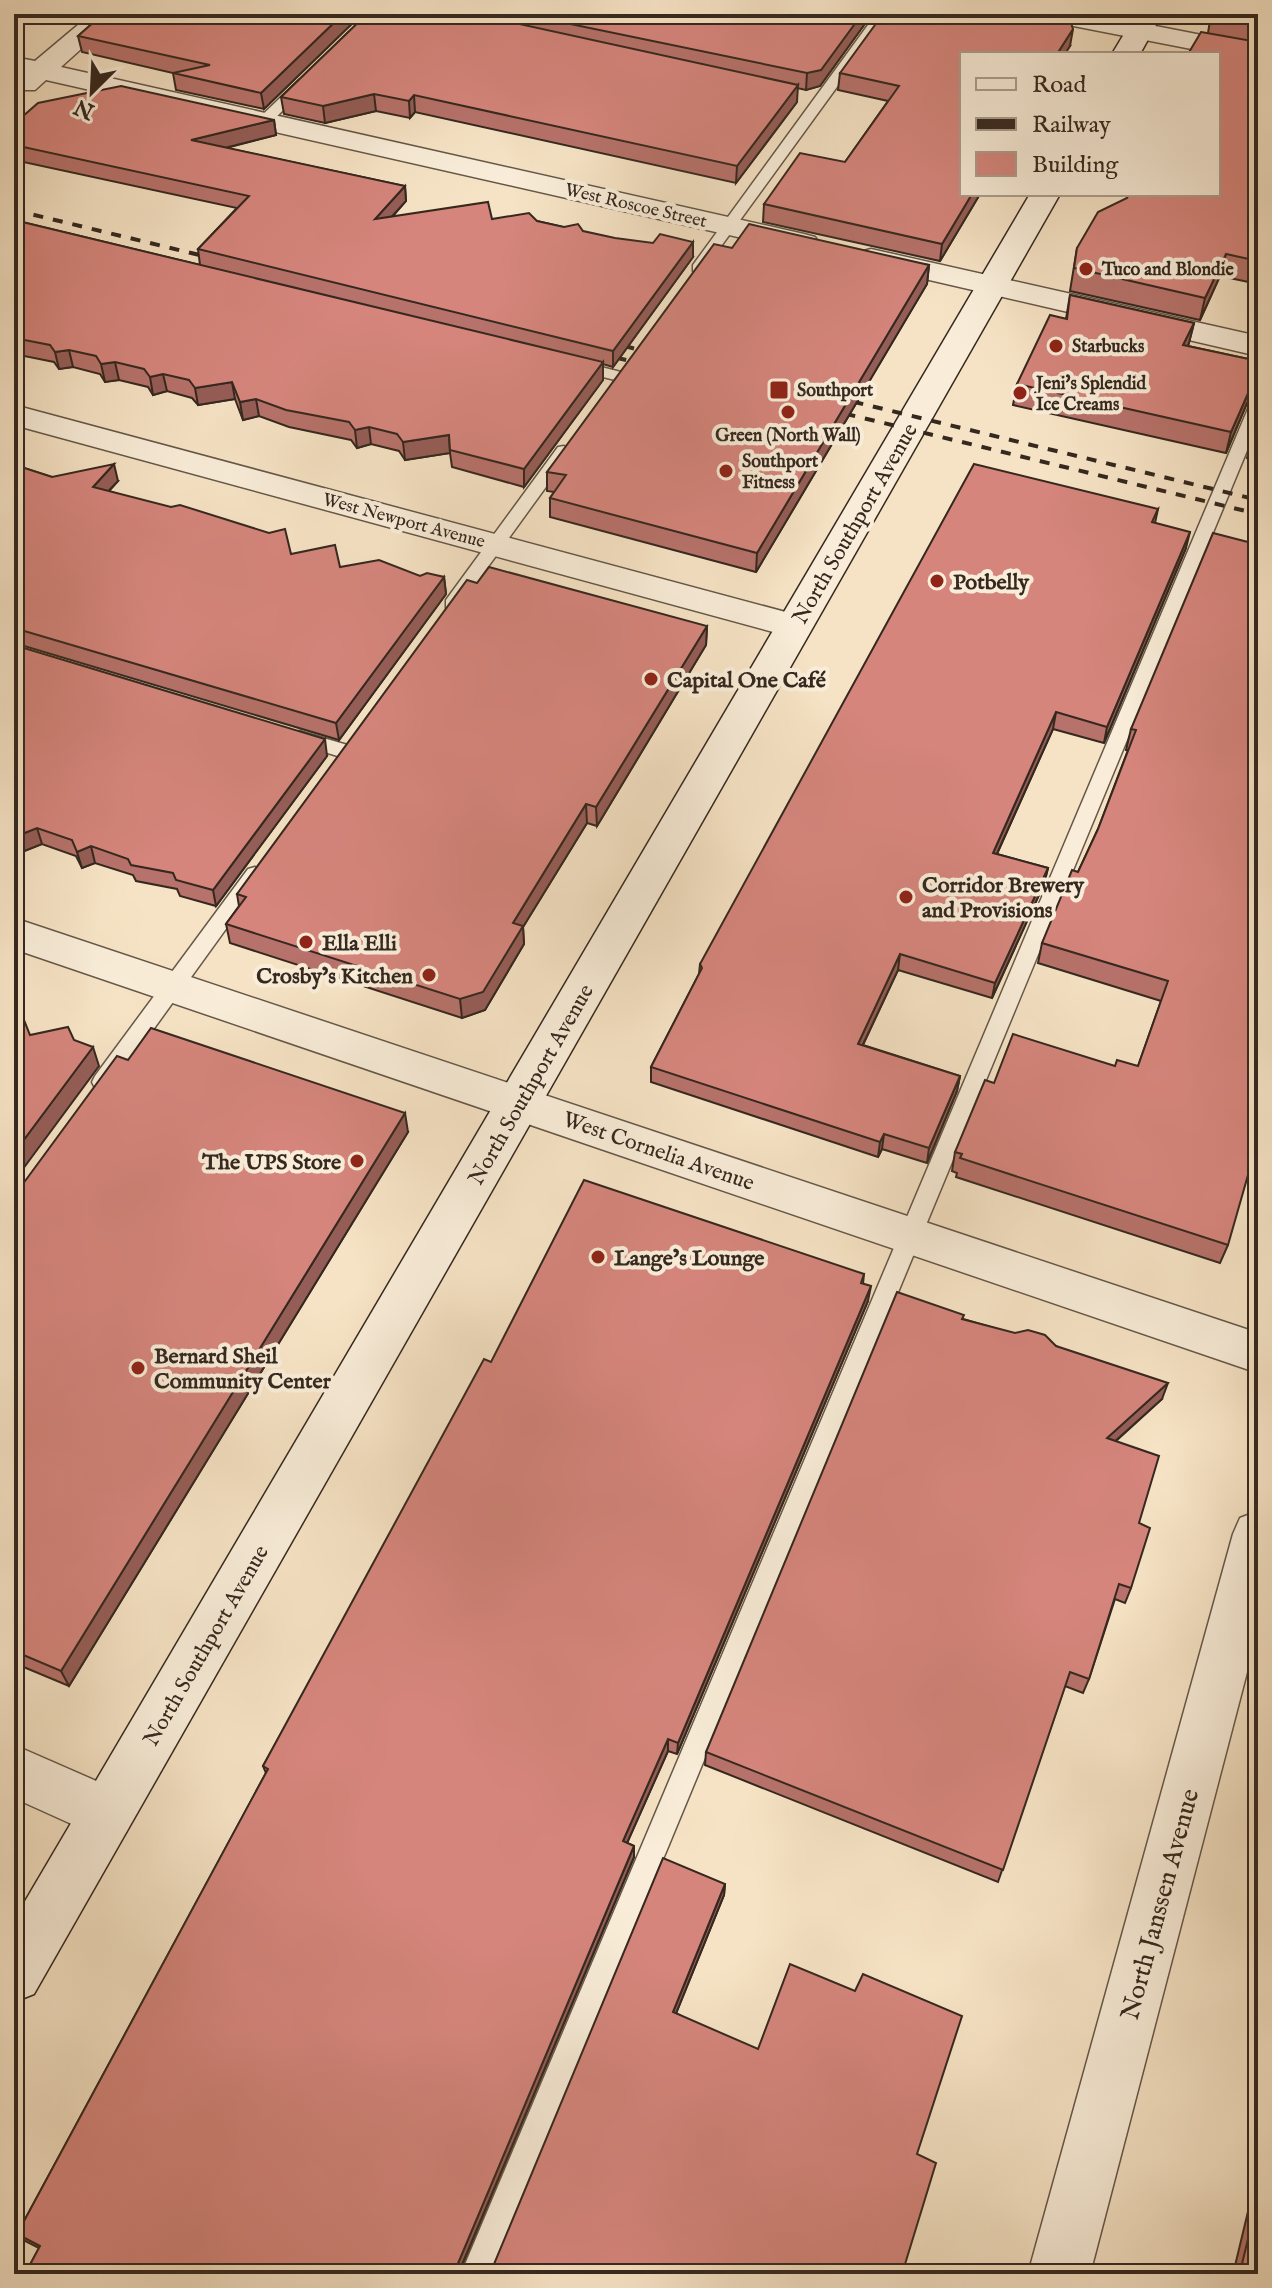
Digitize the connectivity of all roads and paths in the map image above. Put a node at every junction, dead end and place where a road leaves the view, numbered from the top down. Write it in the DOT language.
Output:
graph roads {
  1 [pos="107,14"];
  2 [pos="883,14"];
  3 [pos="1053,14"];
  4 [pos="1138,33"];
  5 [pos="1258,54"];
  6 [pos="27,68"];
  7 [pos="317,69"];
  8 [pos="14,93"];
  9 [pos="264,121"];
  10 [pos="1044,196"];
  11 [pos="728,226"];
  12 [pos="686,284"];
  13 [pos="992,286"];
  14 [pos="1258,346"];
  15 [pos="634,356"];
  16 [pos="557,361"];
  17 [pos="619,376"];
  18 [pos="604,396"];
  19 [pos="1258,404"];
  20 [pos="14,415"];
  21 [pos="578,432"];
  22 [pos="495,545"];
  23 [pos="444,615"];
  24 [pos="795,626"];
  25 [pos="284,733"];
  26 [pos="344,751"];
  27 [pos="269,854"];
  28 [pos="14,933"];
  29 [pos="173,986"];
  30 [pos="94,1094"];
  31 [pos="519,1103"];
  32 [pos="910,1235"];
  33 [pos="1258,1353"];
  34 [pos="1258,1534"];
  35 [pos="14,1771"];
  36 [pos="107,1813"];
  37 [pos="14,1974"];
  38 [pos="476,2274"];
  39 [pos="1059,2274"];
  1 -- 6 [label="street"];
  2 -- 11 [label="lane"];
  3 -- 4 [label="street"];
  4 -- 5 [label="street"];
  6 -- 8 [label="street"];
  6 -- 9 [label="street, West Roscoe Street"];
  7 -- 9 [label="lane"];
  9 -- 11 [label="street, West Roscoe Street"];
  10 -- 13 [label="street, North Southport Avenue"];
  11 -- 12 [label="lane"];
  11 -- 13 [label="street, West Roscoe Street"];
  13 -- 14 [label="street, West Roscoe Street"];
  13 -- 24 [label="street, North Southport Avenue"];
  15 -- 17 [label="lane"];
  16 -- 17 [label="lane"];
  17 -- 18 [label="lane"];
  19 -- 32 [label="lane"];
  20 -- 22 [label="street, West Newport Avenue"];
  21 -- 22 [label="lane"];
  22 -- 23 [label="lane"];
  22 -- 24 [label="street, West Newport Avenue"];
  24 -- 31 [label="street, North Southport Avenue"];
  25 -- 26 [label="lane"];
  27 -- 29 [label="lane"];
  28 -- 29 [label="street, West Cornelia Avenue"];
  29 -- 30 [label="lane"];
  29 -- 31 [label="street, West Cornelia Avenue"];
  31 -- 32 [label="street, West Cornelia Avenue"];
  31 -- 36 [label="street, North Southport Avenue"];
  32 -- 33 [label="street, West Cornelia Avenue"];
  32 -- 38 [label="lane"];
  34 -- 39 [label="street, North Janssen Avenue"];
  35 -- 36 [label="street"];
  36 -- 37 [label="street, North Southport Avenue"];
}
